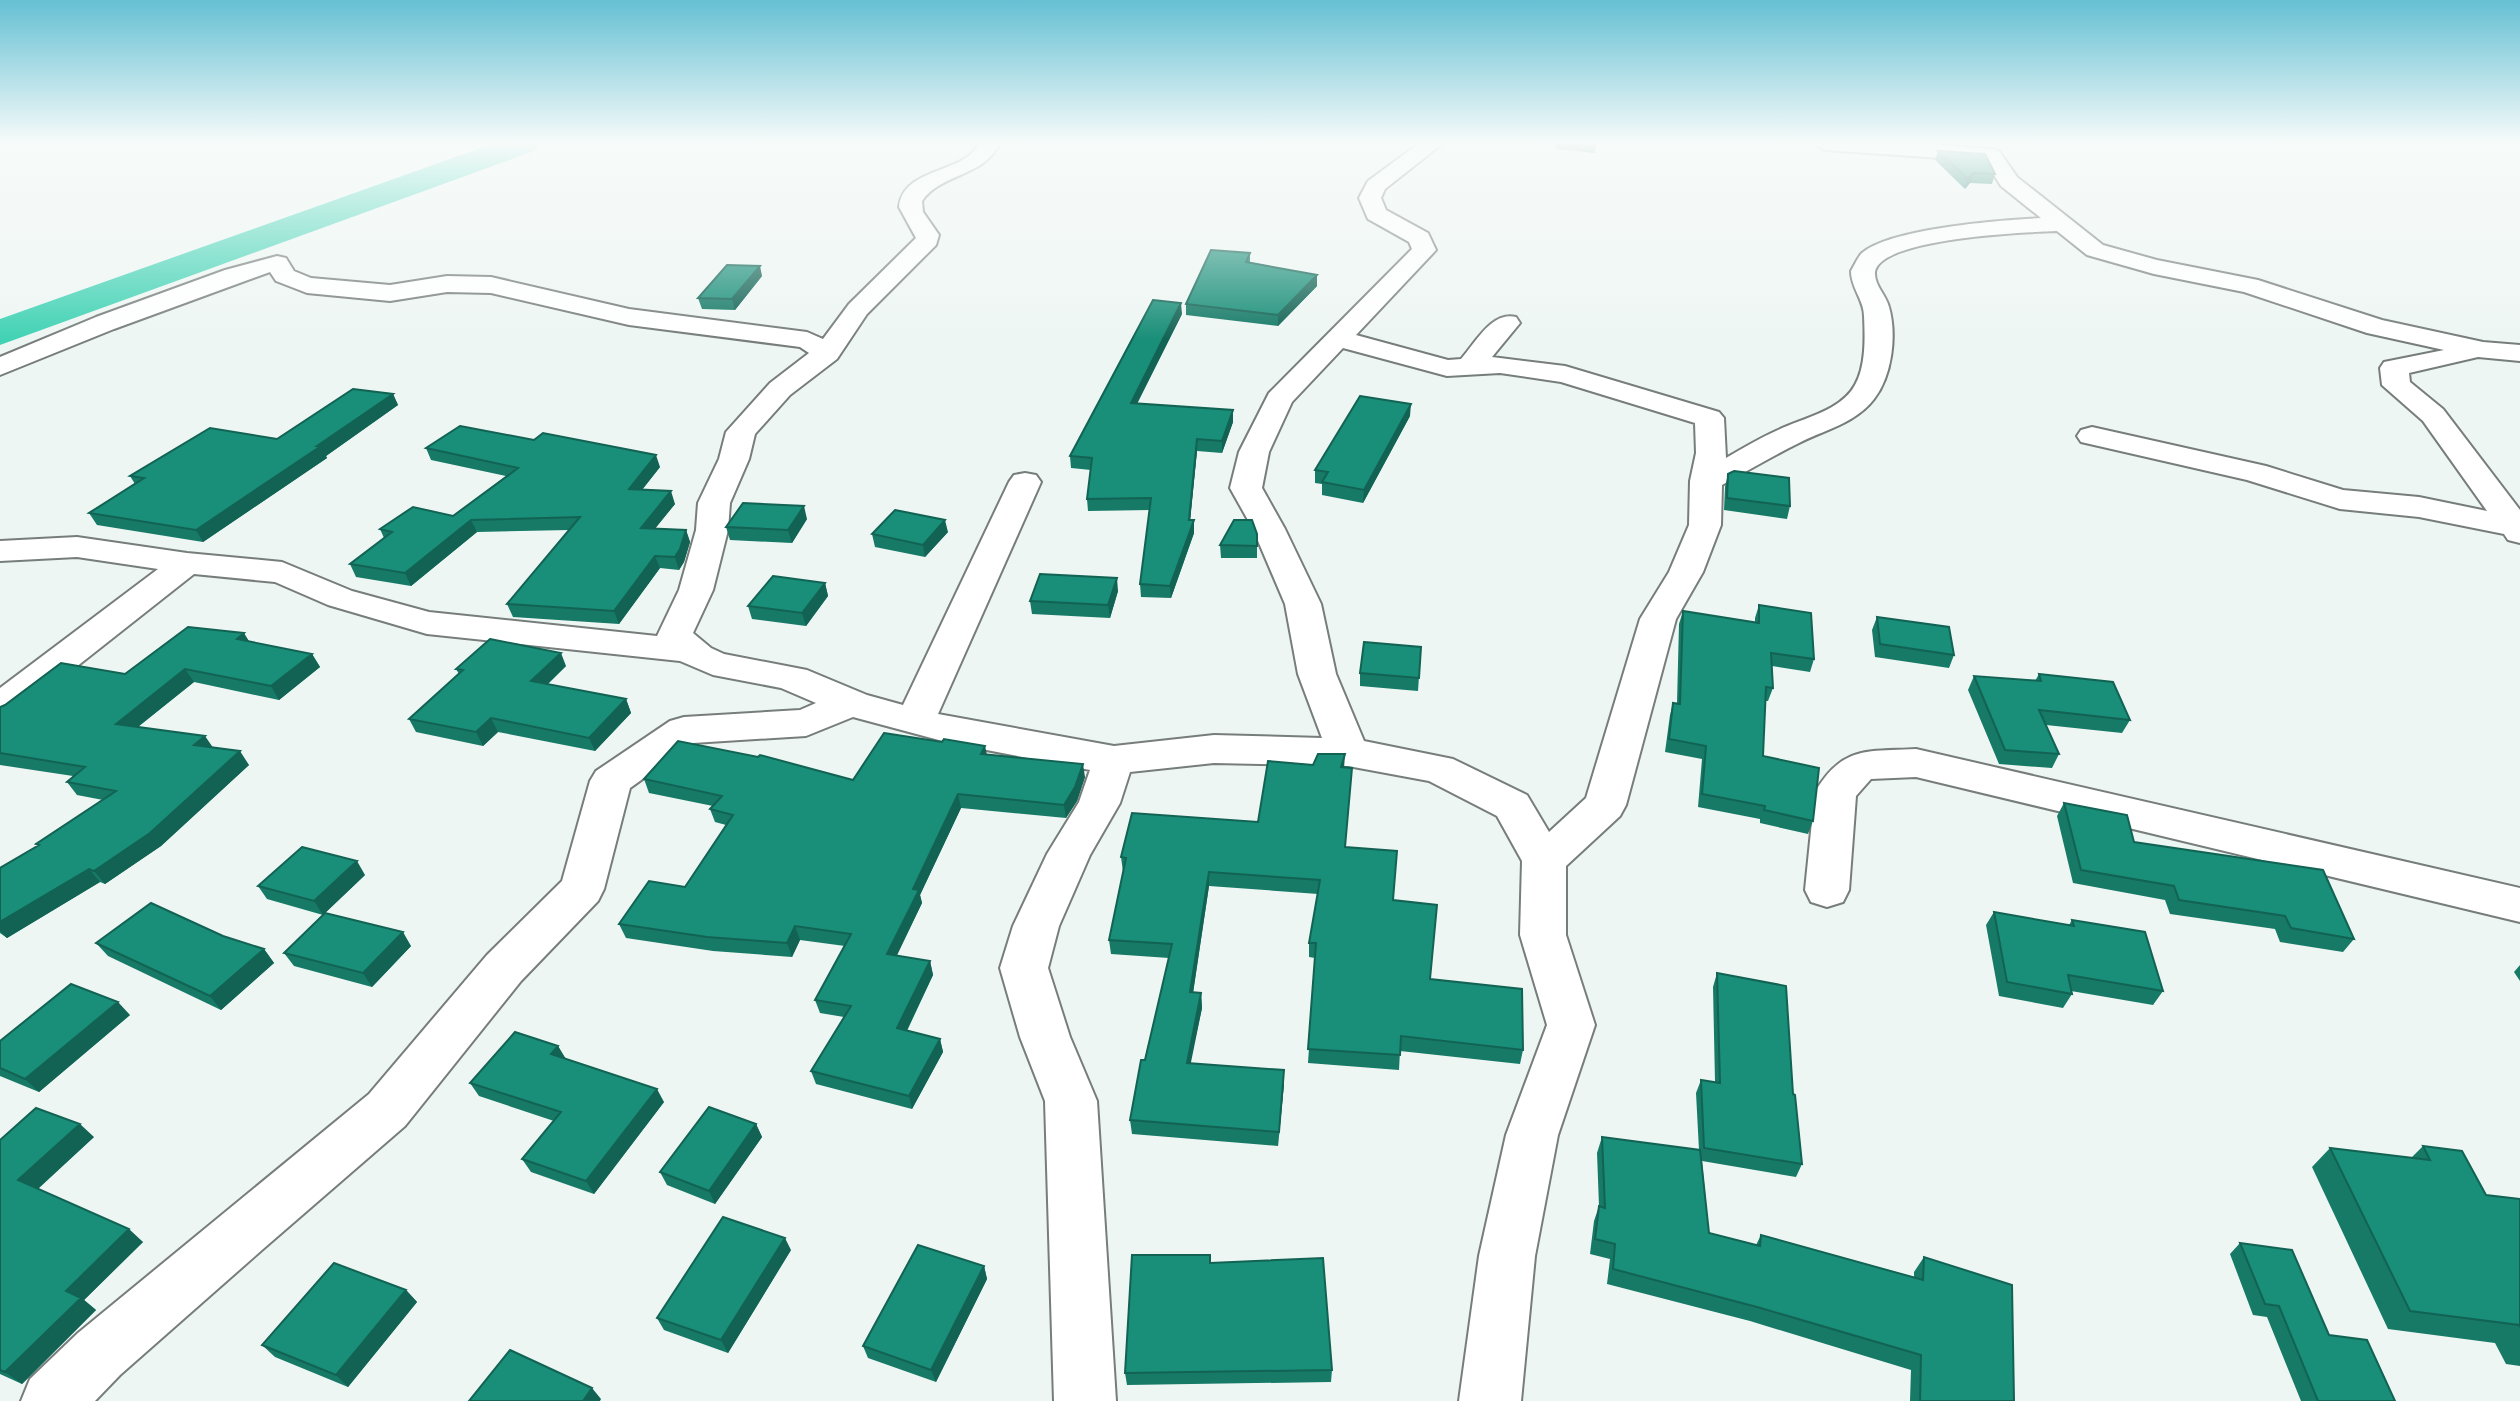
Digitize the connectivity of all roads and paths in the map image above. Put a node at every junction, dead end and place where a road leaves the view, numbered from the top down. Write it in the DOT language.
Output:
graph roads {
  1 [pos="911,209"];
  2 [pos="1374,209"];
  3 [pos="2045,209"];
  4 [pos="2064,224"];
  5 [pos="1507,323"];
  6 [pos="1336,338"];
  7 [pos="2483,350"];
  8 [pos="827,353"];
  9 [pos="2520,353"];
  10 [pos="1471,365"];
  11 [pos="0,367"];
  12 [pos="2092,436"];
  13 [pos="1706,481"];
  14 [pos="1026,482"];
  15 [pos="2517,529"];
  16 [pos="0,551"];
  17 [pos="187,564"];
  18 [pos="684,650"];
  19 [pos="850,703"];
  20 [pos="0,707"];
  21 [pos="915,722"];
  22 [pos="1348,752"];
  23 [pos="1114,760"];
  24 [pos="1544,860"];
  25 [pos="1827,890"];
  26 [pos="2520,905"];
  27 [pos="52,1401"];
  28 [pos="1085,1401"];
  29 [pos="1490,1401"];
  1 -- 8 [label="street"];
  2 -- 6 [label="street"];
  3 -- 4 [label="street"];
  4 -- 7 [label="street"];
  4 -- 13 [label="street"];
  5 -- 10 [label="street"];
  6 -- 10 [label="street"];
  6 -- 22 [label="street"];
  7 -- 9 [label="street"];
  7 -- 15 [label="street"];
  8 -- 11 [label="street"];
  8 -- 18 [label="street"];
  10 -- 13 [label="street"];
  12 -- 15 [label="street"];
  13 -- 24 [label="street"];
  14 -- 21 [label="street"];
  16 -- 17 [label="street"];
  17 -- 18 [label="street"];
  17 -- 20 [label="street"];
  18 -- 19 [label="street"];
  19 -- 21 [label="street"];
  19 -- 27 [label="street"];
  21 -- 23 [label="street"];
  22 -- 23 [label="street"];
  22 -- 24 [label="street"];
  23 -- 28 [label="street"];
  24 -- 29 [label="street"];
  25 -- 26 [label="street"];
}
